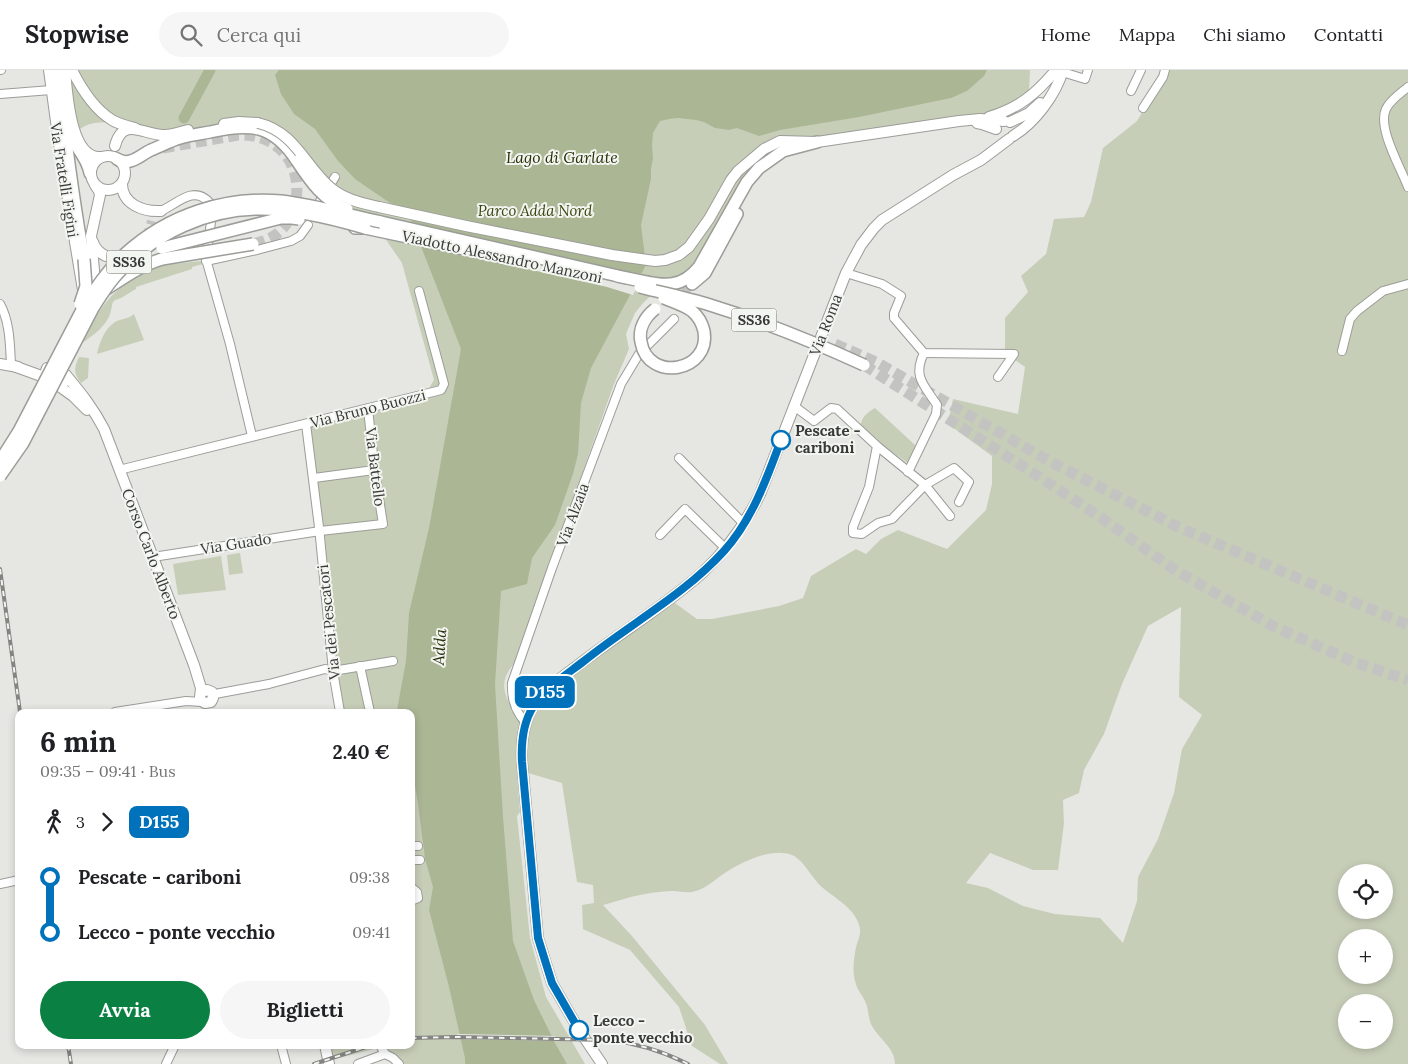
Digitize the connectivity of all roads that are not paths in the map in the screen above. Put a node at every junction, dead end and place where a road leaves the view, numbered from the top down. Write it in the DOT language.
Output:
graph roads {
  1 [pos="48,70"];
  2 [pos="58,70"];
  3 [pos="65,70"];
  4 [pos="72,70"];
  5 [pos="1088,70"];
  6 [pos="1141,70"];
  7 [pos="1165,70"];
  8 [pos="1061,71"];
  9 [pos="1408,87"];
  10 [pos="51,90"];
  11 [pos="1131,91"];
  12 [pos="0,94"];
  13 [pos="1144,108"];
  14 [pos="63,116"];
  15 [pos="980,119"];
  16 [pos="1007,121"];
  17 [pos="256,125"];
  18 [pos="138,129"];
  19 [pos="996,132"];
  20 [pos="1011,137"];
  21 [pos="816,145"];
  22 [pos="115,146"];
  23 [pos="989,154"];
  24 [pos="102,157"];
  25 [pos="117,158"];
  26 [pos="335,177"];
  27 [pos="92,179"];
  28 [pos="122,184"];
  29 [pos="1408,187"];
  30 [pos="209,202"];
  31 [pos="320,202"];
  32 [pos="146,210"];
  33 [pos="161,211"];
  34 [pos="211,222"];
  35 [pos="382,222"];
  36 [pos="308,225"];
  37 [pos="365,228"];
  38 [pos="92,236"];
  39 [pos="253,244"];
  40 [pos="162,248"];
  41 [pos="116,259"];
  42 [pos="206,261"];
  43 [pos="846,273"];
  44 [pos="617,276"];
  45 [pos="95,282"];
  46 [pos="692,284"];
  47 [pos="1408,284"];
  48 [pos="640,287"];
  49 [pos="82,290"];
  50 [pos="104,290"];
  51 [pos="419,291"];
  52 [pos="0,304"];
  53 [pos="659,306"];
  54 [pos="674,319"];
  55 [pos="66,341"];
  56 [pos="835,344"];
  57 [pos="1342,351"];
  58 [pos="924,353"];
  59 [pos="0,364"];
  60 [pos="12,365"];
  61 [pos="864,365"];
  62 [pos="47,371"];
  63 [pos="998,377"];
  64 [pos="794,406"];
  65 [pos="368,409"];
  66 [pos="306,424"];
  67 [pos="19,431"];
  68 [pos="252,436"];
  69 [pos="108,442"];
  70 [pos="877,446"];
  71 [pos="0,452"];
  72 [pos="679,458"];
  73 [pos="0,461"];
  74 [pos="119,470"];
  75 [pos="374,470"];
  76 [pos="908,472"];
  77 [pos="0,476"];
  78 [pos="314,478"];
  79 [pos="924,485"];
  80 [pos="959,502"];
  81 [pos="950,516"];
  82 [pos="383,524"];
  83 [pos="744,524"];
  84 [pos="320,531"];
  85 [pos="660,535"];
  86 [pos="726,549"];
  87 [pos="153,557"];
  88 [pos="393,661"];
  89 [pos="360,666"];
  90 [pos="333,671"];
  91 [pos="205,696"];
  92 [pos="134,709"];
  93 [pos="212,709"];
  94 [pos="339,709"];
  95 [pos="369,709"];
  96 [pos="526,723"];
  97 [pos="15,881"];
  98 [pos="0,884"];
  99 [pos="173,1049"];
  100 [pos="282,1049"];
  101 [pos="326,1049"];
  102 [pos="382,1049"];
  103 [pos="385,1054"];
  104 [pos="166,1064"];
  105 [pos="286,1064"];
  106 [pos="329,1064"];
  107 [pos="358,1064"];
  108 [pos="399,1064"];
  109 [pos="602,1064"];
  1 -- 10 [label="street, Via Fratelli Figini"];
  2 -- 14 [label="highway"];
  3 -- 24 [label="main road"];
  4 -- 18 [label="main road"];
  5 -- 8 [label="street"];
  6 -- 11 [label="street"];
  7 -- 13 [label="street"];
  8 -- 15 [label="main road"];
  8 -- 16 [label="main road"];
  8 -- 20 [label="main road, Via Roma"];
  9 -- 29 [label="street"];
  10 -- 12 [label="street"];
  10 -- 49 [label="street, Via Fratelli Figini"];
  14 -- 27 [label="highway"];
  14 -- 55 [label="highway, bridge"];
  15 -- 16 [label="main road"];
  15 -- 21 [label="main road"];
  16 -- 19 [label="main road"];
  16 -- 20 [label="main road"];
  17 -- 18 [label="main road"];
  17 -- 21 [label="main road, bridge"];
  17 -- 25 [label="highway"];
  17 -- 35 [label="highway, bridge"];
  18 -- 22 [label="main road"];
  19 -- 20 [label="main road"];
  19 -- 21 [label="main road"];
  19 -- 23 [label="main road"];
  20 -- 23 [label="main road, Via Roma"];
  21 -- 44 [label="highway, bridge"];
  21 -- 46 [label="highway"];
  22 -- 24 [label="main road"];
  22 -- 25 [label="main road"];
  23 -- 43 [label="main road, Via Roma"];
  24 -- 25 [label="main road"];
  24 -- 27 [label="main road"];
  25 -- 28 [label="main road"];
  26 -- 31 [label="street"];
  27 -- 28 [label="main road"];
  27 -- 38 [label="main road"];
  28 -- 32 [label="main road"];
  30 -- 33 [label="street"];
  32 -- 33 [label="main road"];
  32 -- 33 [label="main road"];
  34 -- 42 [label="street"];
  35 -- 44 [label="highway, Viadotto Alessandro Manzoni / SS36"];
  35 -- 55 [label="highway, SS36, bridge"];
  36 -- 42 [label="street"];
  37 -- 40 [label="highway, bridge"];
  37 -- 48 [label="highway, Viadotto Alessandro Manzoni / SS36"];
  37 -- 50 [label="highway, SS36, bridge"];
  38 -- 41 [label="main road"];
  38 -- 45 [label="main road"];
  39 -- 50 [label="highway, bridge"];
  42 -- 68 [label="street"];
  43 -- 58 [label="street"];
  43 -- 64 [label="main road, Via Roma"];
  44 -- 56 [label="highway, SS36, bridge"];
  47 -- 57 [label="street"];
  48 -- 53 [label="highway, bridge"];
  48 -- 61 [label="highway, SS36, bridge"];
  50 -- 77 [label="highway, SS36, bridge"];
  51 -- 65 [label="street, Via Bruno Buozzi"];
  52 -- 60 [label="street"];
  54 -- 96 [label="street, Via Alzaia"];
  55 -- 67 [label="highway, SS36, bridge"];
  58 -- 63 [label="street"];
  58 -- 76 [label="street"];
  59 -- 60 [label="main road"];
  60 -- 62 [label="main road"];
  64 -- 70 [label="street"];
  64 -- 83 [label="main road, Via Roma"];
  65 -- 66 [label="street, Via Bruno Buozzi"];
  65 -- 75 [label="street, Via Battello"];
  66 -- 68 [label="street, Via Bruno Buozzi"];
  66 -- 78 [label="street, Via dei Pescatori"];
  67 -- 71 [label="highway, bridge"];
  67 -- 73 [label="highway, SS36, bridge"];
  68 -- 74 [label="street, Via Bruno Buozzi"];
  69 -- 69 [label="main road, Corso Carlo Alberto"];
  69 -- 74 [label="main road, Corso Carlo Alberto"];
  70 -- 76 [label="street"];
  70 -- 79 [label="street"];
  72 -- 83 [label="street"];
  74 -- 87 [label="main road, Corso Carlo Alberto"];
  75 -- 78 [label="street"];
  75 -- 82 [label="street, Via Battello"];
  76 -- 79 [label="street"];
  78 -- 84 [label="street, Via dei Pescatori"];
  79 -- 80 [label="street"];
  79 -- 81 [label="street"];
  82 -- 84 [label="street, Via Guado"];
  83 -- 86 [label="main road, Via Roma"];
  84 -- 87 [label="street, Via Guado"];
  84 -- 90 [label="street, Via dei Pescatori"];
  85 -- 86 [label="street"];
  86 -- 96 [label="main road, Via Roma"];
  87 -- 91 [label="main road, Corso Carlo Alberto"];
  88 -- 89 [label="street"];
  89 -- 90 [label="street"];
  89 -- 95 [label="street"];
  90 -- 91 [label="street"];
  90 -- 94 [label="street, Via dei Pescatori"];
  91 -- 92 [label="street"];
  91 -- 93 [label="main road, Corso Carlo Alberto"];
  96 -- 109 [label="main road, Via Roma"];
  97 -- 98 [label="street"];
  99 -- 104 [label="street"];
  100 -- 105 [label="street"];
  101 -- 106 [label="main road"];
  102 -- 103 [label="street"];
  103 -- 107 [label="street"];
  103 -- 108 [label="street"];
}
